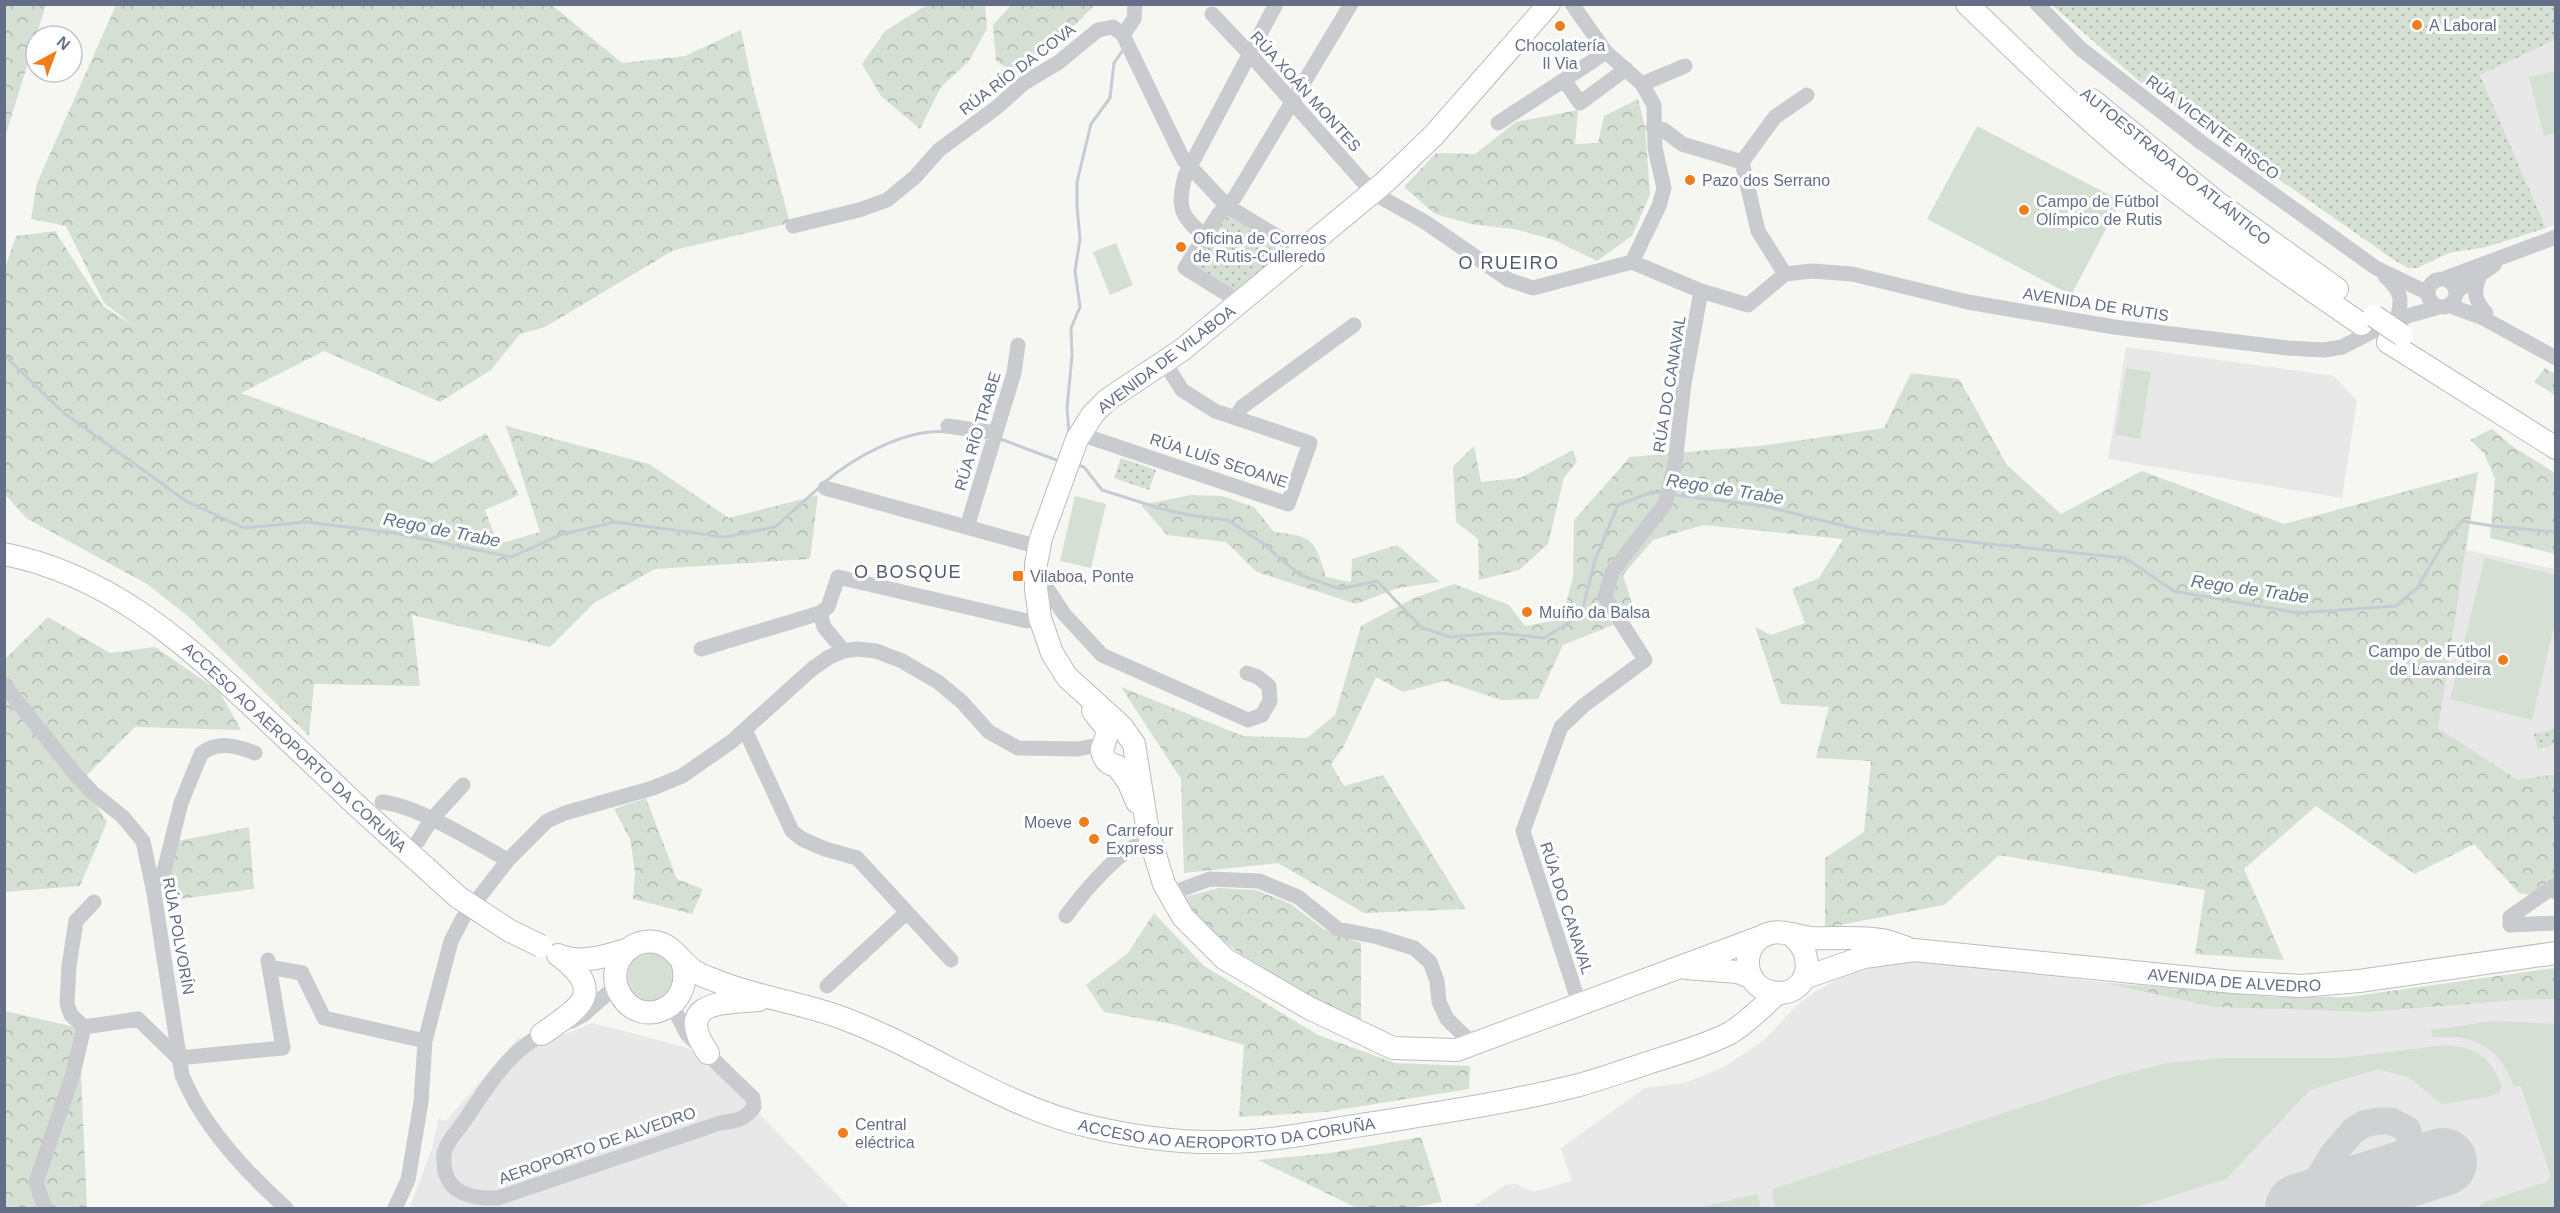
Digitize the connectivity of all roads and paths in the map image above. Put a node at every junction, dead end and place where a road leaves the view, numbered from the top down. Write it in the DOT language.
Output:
graph roads {
  1 [pos="1136,4"];
  2 [pos="1276,4"];
  3 [pos="1351,4"];
  4 [pos="1549,4"];
  5 [pos="1572,4"];
  6 [pos="1967,4"];
  7 [pos="1988,4"];
  8 [pos="2037,4"];
  9 [pos="1212,14"];
  10 [pos="1123,35"];
  11 [pos="1606,52"];
  12 [pos="1249,53"];
  13 [pos="1685,66"];
  14 [pos="1626,69"];
  15 [pos="1564,80"];
  16 [pos="1642,84"];
  17 [pos="1807,95"];
  18 [pos="1293,102"];
  19 [pos="1498,123"];
  20 [pos="1653,127"];
  21 [pos="1742,162"];
  22 [pos="1189,167"];
  23 [pos="1373,193"];
  24 [pos="1227,206"];
  25 [pos="793,226"];
  26 [pos="1205,236"];
  27 [pos="2556,237"];
  28 [pos="1299,256"];
  29 [pos="2506,256"];
  30 [pos="1632,262"];
  31 [pos="2376,268"];
  32 [pos="1785,274"];
  33 [pos="2480,275"];
  34 [pos="2433,288"];
  35 [pos="1701,291"];
  36 [pos="2450,300"];
  37 [pos="1237,305"];
  38 [pos="2486,313"];
  39 [pos="2368,320"];
  40 [pos="1354,325"];
  41 [pos="2396,332"];
  42 [pos="2523,339"];
  43 [pos="1018,345"];
  44 [pos="2556,358"];
  45 [pos="1165,363"];
  46 [pos="1236,417"];
  47 [pos="948,426"];
  48 [pos="2556,432"];
  49 [pos="995,434"];
  50 [pos="1078,437"];
  51 [pos="2556,448"];
  52 [pos="825,488"];
  53 [pos="967,527"];
  54 [pos="15,556"];
  55 [pos="1037,556"];
  56 [pos="820,613"];
  57 [pos="1042,624"];
  58 [pos="1080,631"];
  59 [pos="700,649"];
  60 [pos="844,651"];
  61 [pos="1247,674"];
  62 [pos="1067,677"];
  63 [pos="4,685"];
  64 [pos="1100,697"];
  65 [pos="745,730"];
  66 [pos="1132,745"];
  67 [pos="1108,751"];
  68 [pos="255,753"];
  69 [pos="463,784"];
  70 [pos="382,802"];
  71 [pos="1155,813"];
  72 [pos="431,820"];
  73 [pos="418,842"];
  74 [pos="1146,842"];
  75 [pos="507,860"];
  76 [pos="153,885"];
  77 [pos="2556,885"];
  78 [pos="1166,889"];
  79 [pos="94,902"];
  80 [pos="906,913"];
  81 [pos="1066,916"];
  82 [pos="2556,923"];
  83 [pos="1766,935"];
  84 [pos="1791,935"];
  85 [pos="629,949"];
  86 [pos="1914,950"];
  87 [pos="2556,953"];
  88 [pos="568,958"];
  89 [pos="951,960"];
  90 [pos="682,961"];
  91 [pos="1679,968"];
  92 [pos="1804,978"];
  93 [pos="616,983"];
  94 [pos="827,986"];
  95 [pos="1763,986"];
  96 [pos="776,999"];
  97 [pos="675,1002"];
  98 [pos="1580,1006"];
  99 [pos="84,1027"];
  100 [pos="542,1034"];
  101 [pos="425,1041"];
  102 [pos="1474,1045"];
  103 [pos="708,1053"];
  104 [pos="178,1058"];
  105 [pos="45,1209"];
  106 [pos="286,1209"];
  107 [pos="395,1209"];
  1 -- 10 [label="street"];
  2 -- 12 [label="street"];
  3 -- 18 [label="street"];
  4 -- 23 [label="highway, AVENIDA DE VILABOA"];
  5 -- 11 [label="street"];
  6 -- 39 [label="highway, AUTOESTRADA DO ATLÁNTICO"];
  7 -- 39 [label="highway, AUTOESTRADA DO ATLÁNTICO"];
  8 -- 31 [label="street, RÚA VICENTE RISCO"];
  9 -- 12 [label="street, RÚA XOÁN MONTES"];
  10 -- 22 [label="street"];
  10 -- 25 [label="street, RÚA RÍO DA COVA"];
  11 -- 14 [label="street"];
  11 -- 15 [label="street"];
  12 -- 18 [label="street, RÚA XOÁN MONTES"];
  12 -- 22 [label="street"];
  13 -- 16 [label="street"];
  14 -- 15 [label="street"];
  14 -- 16 [label="street"];
  15 -- 19 [label="street"];
  16 -- 20 [label="street"];
  17 -- 21 [label="street"];
  18 -- 23 [label="street, RÚA XOÁN MONTES"];
  18 -- 24 [label="street"];
  20 -- 21 [label="street"];
  20 -- 30 [label="street"];
  21 -- 32 [label="street"];
  22 -- 24 [label="street"];
  22 -- 26 [label="street"];
  23 -- 28 [label="highway, AVENIDA DE VILABOA"];
  23 -- 30 [label="street, RÚA XOÁN MONTES"];
  24 -- 26 [label="street"];
  24 -- 28 [label="street"];
  26 -- 37 [label="street"];
  27 -- 29 [label="street, AVENIDA DE RUTIS"];
  28 -- 37 [label="highway, AVENIDA DE VILABOA"];
  29 -- 33 [label="street, AVENIDA DE RUTIS"];
  29 -- 34 [label="street, AVENIDA DE RUTIS"];
  30 -- 35 [label="street"];
  31 -- 34 [label="street, RÚA VICENTE RISCO"];
  31 -- 41 [label="street"];
  32 -- 35 [label="street"];
  32 -- 41 [label="street, AVENIDA DE RUTIS"];
  33 -- 36 [label="street, AVENIDA DE RUTIS"];
  33 -- 38 [label="street"];
  34 -- 36 [label="street"];
  34 -- 36 [label="street"];
  34 -- 41 [label="street, AVENIDA DE RUTIS"];
  35 -- 98 [label="street, RÚA DO CANAVAL"];
  36 -- 38 [label="street"];
  36 -- 41 [label="street, AVENIDA DE RUTIS"];
  36 -- 42 [label="street"];
  37 -- 45 [label="highway, AVENIDA DE VILABOA"];
  38 -- 42 [label="street"];
  39 -- 41 [label="highway, bridge"];
  40 -- 46 [label="street"];
  41 -- 48 [label="highway"];
  41 -- 51 [label="highway"];
  42 -- 44 [label="street"];
  43 -- 49 [label="street, RÚA RÍO TRABE"];
  45 -- 46 [label="street"];
  45 -- 50 [label="highway, AVENIDA DE VILABOA"];
  46 -- 50 [label="street, RÚA LUÍS SEOANE"];
  47 -- 49 [label="street"];
  49 -- 53 [label="street, RÚA RÍO TRABE"];
  50 -- 55 [label="highway, AVENIDA DE VILABOA"];
  52 -- 53 [label="street"];
  53 -- 55 [label="street"];
  54 -- 88 [label="highway, ACCESO AO AEROPORTO DA CORUÑA, bridge"];
  55 -- 57 [label="highway, AVENIDA DE VILABOA"];
  55 -- 58 [label="street"];
  56 -- 57 [label="street"];
  56 -- 59 [label="street"];
  56 -- 60 [label="street"];
  57 -- 58 [label="street"];
  57 -- 62 [label="highway, AVENIDA DE VILABOA"];
  58 -- 61 [label="street"];
  60 -- 65 [label="street"];
  60 -- 67 [label="street"];
  62 -- 64 [label="highway"];
  62 -- 66 [label="highway"];
  62 -- 67 [label="highway"];
  63 -- 76 [label="street, RÚA POLVORÍN"];
  64 -- 66 [label="highway"];
  64 -- 71 [label="highway"];
  65 -- 75 [label="street"];
  65 -- 80 [label="street"];
  66 -- 67 [label="highway"];
  66 -- 71 [label="highway"];
  66 -- 78 [label="highway"];
  67 -- 74 [label="highway"];
  68 -- 76 [label="street"];
  69 -- 72 [label="street"];
  70 -- 72 [label="street"];
  71 -- 78 [label="highway"];
  72 -- 73 [label="street"];
  72 -- 75 [label="street"];
  74 -- 78 [label="highway"];
  74 -- 81 [label="street"];
  75 -- 101 [label="street"];
  76 -- 104 [label="street, RÚA POLVORÍN"];
  77 -- 82 [label="street"];
  78 -- 102 [label="highway"];
  78 -- 102 [label="street"];
  79 -- 99 [label="street"];
  80 -- 89 [label="street"];
  80 -- 94 [label="street"];
  83 -- 84 [label="highway"];
  83 -- 91 [label="highway"];
  83 -- 95 [label="highway"];
  84 -- 86 [label="highway, AVENIDA DE ALVEDRO"];
  84 -- 92 [label="highway"];
  85 -- 88 [label="highway, ACCESO AO AEROPORTO DA CORUÑA"];
  85 -- 90 [label="highway, ACCESO AO AEROPORTO DA CORUÑA"];
  85 -- 93 [label="highway"];
  86 -- 87 [label="highway, AVENIDA DE ALVEDRO"];
  86 -- 92 [label="highway, AVENIDA DE ALVEDRO"];
  88 -- 93 [label="highway, ACCESO AO AEROPORTO DA CORUÑA"];
  88 -- 100 [label="highway"];
  90 -- 96 [label="highway, ACCESO AO AEROPORTO DA CORUÑA"];
  90 -- 97 [label="highway"];
  91 -- 95 [label="highway"];
  91 -- 98 [label="highway"];
  92 -- 95 [label="highway"];
  93 -- 97 [label="highway, ACCESO AO AEROPORTO DA CORUÑA"];
  93 -- 100 [label="street, AEROPORTO DE ALVEDRO"];
  95 -- 96 [label="highway, ACCESO AO AEROPORTO DA CORUÑA"];
  96 -- 97 [label="highway, ACCESO AO AEROPORTO DA CORUÑA"];
  96 -- 103 [label="highway"];
  97 -- 103 [label="street, AEROPORTO DE ALVEDRO"];
  98 -- 102 [label="highway"];
  99 -- 104 [label="street"];
  99 -- 105 [label="street"];
  100 -- 103 [label="street, AEROPORTO DE ALVEDRO"];
  101 -- 104 [label="street"];
  101 -- 107 [label="street"];
  104 -- 106 [label="street, RÚA POLVORÍN"];
}
